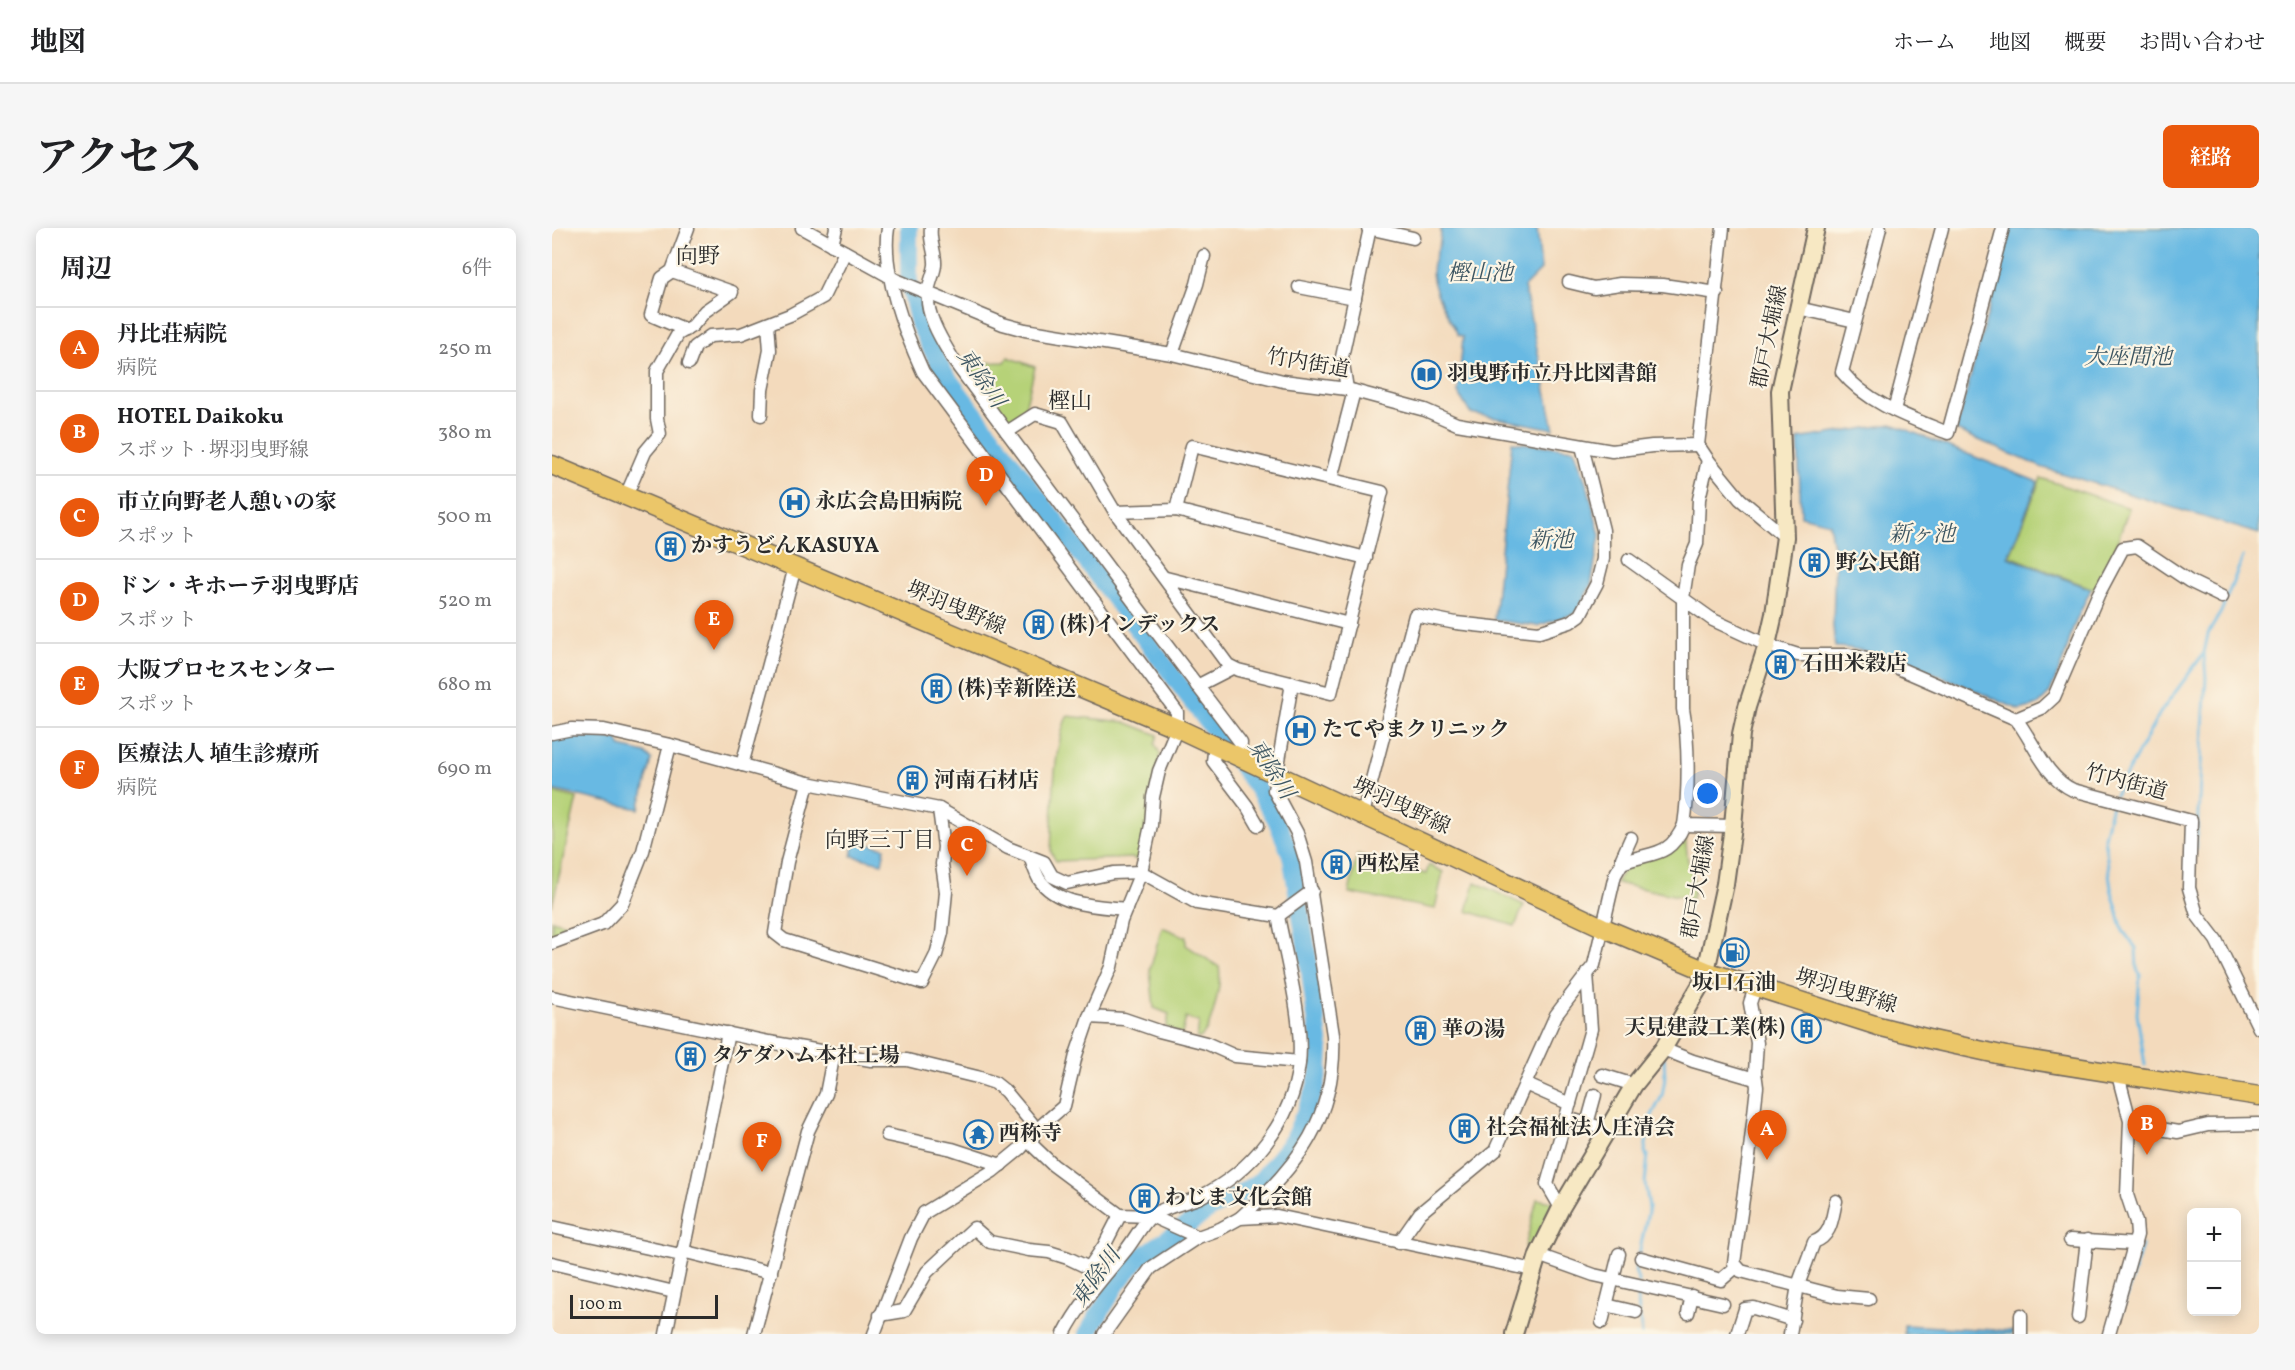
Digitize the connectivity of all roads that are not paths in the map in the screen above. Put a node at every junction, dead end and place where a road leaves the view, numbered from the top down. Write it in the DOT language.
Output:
graph roads {
  1 [pos="688,228"];
  2 [pos="802,228"];
  3 [pos="836,228"];
  4 [pos="888,228"];
  5 [pos="931,228"];
  6 [pos="1369,228"];
  7 [pos="1723,228"];
  8 [pos="1816,228"];
  9 [pos="1880,228"];
  10 [pos="1942,228"];
  11 [pos="2003,228"];
  12 [pos="1413,238"];
  13 [pos="832,245"];
  14 [pos="845,252"];
  15 [pos="1204,256"];
  16 [pos="672,271"];
  17 [pos="893,278"];
  18 [pos="1569,282"];
  19 [pos="1299,287"];
  20 [pos="925,291"];
  21 [pos="1717,293"];
  22 [pos="1355,298"];
  23 [pos="1798,308"];
  24 [pos="1855,321"];
  25 [pos="768,324"];
  26 [pos="686,330"];
  27 [pos="1172,354"];
  28 [pos="689,363"];
  29 [pos="1351,390"];
  30 [pos="1894,410"];
  31 [pos="760,415"];
  32 [pos="1007,432"];
  33 [pos="1698,445"];
  34 [pos="1582,446"];
  35 [pos="1708,460"];
  36 [pos="552,465"];
  37 [pos="1331,480"];
  38 [pos="626,496"];
  39 [pos="1176,510"];
  40 [pos="1115,512"];
  41 [pos="1785,537"];
  42 [pos="1366,558"];
  43 [pos="1629,560"];
  44 [pos="795,567"];
  45 [pos="1166,578"];
  46 [pos="2222,597"];
  47 [pos="1683,598"];
  48 [pos="1349,624"];
  49 [pos="1767,645"];
  50 [pos="1232,668"];
  51 [pos="1292,683"];
  52 [pos="1197,686"];
  53 [pos="2016,718"];
  54 [pos="1177,728"];
  55 [pos="552,733"];
  56 [pos="670,745"];
  57 [pos="1214,750"];
  58 [pos="1244,754"];
  59 [pos="742,765"];
  60 [pos="1276,773"];
  61 [pos="808,783"];
  62 [pos="939,809"];
  63 [pos="1364,814"];
  64 [pos="1258,825"];
  65 [pos="1684,825"];
  66 [pos="1733,826"];
  67 [pos="1631,838"];
  68 [pos="1030,857"];
  69 [pos="1622,863"];
  70 [pos="1141,872"];
  71 [pos="1312,891"];
  72 [pos="1126,909"];
  73 [pos="1278,916"];
  74 [pos="1602,927"];
  75 [pos="552,943"];
  76 [pos="1706,971"];
  77 [pos="1587,973"];
  78 [pos="1755,988"];
  79 [pos="552,997"];
  80 [pos="1089,1017"];
  81 [pos="2259,1028"];
  82 [pos="728,1034"];
  83 [pos="1663,1049"];
  84 [pos="834,1053"];
  85 [pos="1299,1062"];
  86 [pos="1602,1075"];
  87 [pos="2118,1075"];
  88 [pos="1755,1079"];
  89 [pos="1525,1084"];
  90 [pos="1634,1085"];
  91 [pos="1595,1095"];
  92 [pos="2259,1096"];
  93 [pos="1570,1104"];
  94 [pos="1566,1118"];
  95 [pos="1587,1124"];
  96 [pos="2131,1124"];
  97 [pos="2259,1124"];
  98 [pos="1035,1131"];
  99 [pos="1606,1133"];
  100 [pos="887,1135"];
  101 [pos="1000,1166"];
  102 [pos="1836,1201"];
  103 [pos="1561,1208"];
  104 [pos="1120,1215"];
  105 [pos="1151,1216"];
  106 [pos="1240,1218"];
  107 [pos="552,1227"];
  108 [pos="1198,1237"];
  109 [pos="2070,1240"];
  110 [pos="2087,1240"];
  111 [pos="1399,1243"];
  112 [pos="2135,1244"];
  113 [pos="682,1253"];
  114 [pos="1619,1254"];
  115 [pos="1641,1258"];
  116 [pos="552,1263"];
  117 [pos="1536,1263"];
  118 [pos="1736,1267"];
  119 [pos="771,1273"];
  120 [pos="1613,1279"];
  121 [pos="1798,1285"];
  122 [pos="674,1292"];
  123 [pos="1692,1296"];
  124 [pos="1869,1299"];
  125 [pos="1723,1304"];
  126 [pos="1606,1305"];
  127 [pos="1636,1312"];
  128 [pos="1688,1313"];
  129 [pos="880,1315"];
  130 [pos="2021,1315"];
  131 [pos="2078,1317"];
  132 [pos="1793,1320"];
  133 [pos="1602,1322"];
  134 [pos="666,1334"];
  135 [pos="754,1334"];
  136 [pos="874,1334"];
  137 [pos="1064,1334"];
  138 [pos="1104,1334"];
  139 [pos="1514,1334"];
  140 [pos="1737,1334"];
  141 [pos="1790,1334"];
  142 [pos="2021,1334"];
  143 [pos="2109,1334"];
  1 -- 16 [label="street"];
  2 -- 13 [label="street, 竹内街道"];
  3 -- 13 [label="street"];
  4 -- 17 [label="street"];
  5 -- 20 [label="street"];
  6 -- 12 [label="street"];
  6 -- 22 [label="street"];
  7 -- 21 [label="street"];
  8 -- 23 [label="main road, 郡戸大堀線"];
  9 -- 24 [label="street"];
  10 -- 30 [label="street"];
  11 -- 30 [label="street"];
  13 -- 14 [label="street, 竹内街道"];
  14 -- 17 [label="street, 竹内街道"];
  14 -- 25 [label="street"];
  15 -- 27 [label="street"];
  16 -- 26 [label="street"];
  16 -- 26 [label="street"];
  17 -- 20 [label="street, 竹内街道"];
  17 -- 54 [label="street"];
  18 -- 21 [label="street"];
  19 -- 22 [label="street"];
  20 -- 27 [label="street, 竹内街道"];
  20 -- 32 [label="street"];
  21 -- 33 [label="street"];
  22 -- 29 [label="street"];
  23 -- 24 [label="street"];
  23 -- 41 [label="main road, 郡戸大堀線"];
  24 -- 30 [label="street"];
  25 -- 28 [label="street"];
  25 -- 31 [label="street"];
  26 -- 38 [label="street"];
  27 -- 29 [label="street, 竹内街道"];
  29 -- 34 [label="street, 竹内街道"];
  29 -- 37 [label="street"];
  32 -- 40 [label="street"];
  32 -- 52 [label="street"];
  33 -- 34 [label="street, 竹内街道"];
  33 -- 35 [label="street"];
  34 -- 63 [label="street"];
  35 -- 41 [label="street"];
  35 -- 47 [label="street"];
  36 -- 38 [label="main road, 堺羽曳野線"];
  37 -- 39 [label="street"];
  37 -- 42 [label="street"];
  38 -- 44 [label="main road, 堺羽曳野線"];
  39 -- 40 [label="street"];
  39 -- 42 [label="street"];
  40 -- 45 [label="street"];
  41 -- 49 [label="main road, 郡戸大堀線"];
  42 -- 48 [label="street"];
  43 -- 47 [label="street"];
  44 -- 54 [label="main road, 堺羽曳野線"];
  44 -- 59 [label="street"];
  45 -- 48 [label="street"];
  45 -- 50 [label="street"];
  46 -- 53 [label="street"];
  47 -- 49 [label="street"];
  47 -- 65 [label="street"];
  48 -- 51 [label="street"];
  49 -- 53 [label="street"];
  49 -- 66 [label="main road, 郡戸大堀線"];
  50 -- 51 [label="street"];
  50 -- 52 [label="street"];
  51 -- 60 [label="street"];
  52 -- 58 [label="street"];
  53 -- 81 [label="street, 竹内街道"];
  54 -- 57 [label="main road, 堺羽曳野線"];
  54 -- 70 [label="street"];
  55 -- 56 [label="street"];
  56 -- 59 [label="street"];
  56 -- 75 [label="street"];
  57 -- 58 [label="main road, 堺羽曳野線"];
  57 -- 64 [label="street"];
  58 -- 60 [label="main road, 堺羽曳野線"];
  59 -- 61 [label="street"];
  60 -- 63 [label="main road, 堺羽曳野線"];
  60 -- 71 [label="street"];
  61 -- 62 [label="street"];
  61 -- 62 [label="street"];
  62 -- 68 [label="street"];
  63 -- 74 [label="main road, 堺羽曳野線"];
  65 -- 66 [label="street"];
  65 -- 69 [label="street"];
  66 -- 76 [label="main road, 郡戸大堀線"];
  67 -- 69 [label="street"];
  68 -- 70 [label="street"];
  68 -- 72 [label="street"];
  69 -- 74 [label="street"];
  70 -- 72 [label="street"];
  70 -- 73 [label="street"];
  71 -- 73 [label="street"];
  71 -- 106 [label="street"];
  72 -- 80 [label="street"];
  73 -- 85 [label="street"];
  74 -- 76 [label="main road, 堺羽曳野線"];
  74 -- 77 [label="street"];
  76 -- 78 [label="main road, 堺羽曳野線"];
  76 -- 83 [label="main road, 郡戸大堀線"];
  77 -- 89 [label="street"];
  77 -- 93 [label="street"];
  78 -- 87 [label="main road, 堺羽曳野線"];
  78 -- 88 [label="street"];
  79 -- 82 [label="street"];
  80 -- 85 [label="street"];
  80 -- 98 [label="street"];
  82 -- 84 [label="street"];
  82 -- 113 [label="street"];
  83 -- 88 [label="street"];
  83 -- 90 [label="main road, 郡戸大堀線"];
  84 -- 98 [label="street"];
  84 -- 119 [label="street"];
  85 -- 105 [label="street"];
  86 -- 90 [label="street"];
  87 -- 92 [label="main road, 堺羽曳野線"];
  87 -- 96 [label="street"];
  88 -- 118 [label="street"];
  89 -- 93 [label="street"];
  89 -- 111 [label="street"];
  90 -- 99 [label="main road, 郡戸大堀線"];
  91 -- 95 [label="street"];
  93 -- 94 [label="street"];
  94 -- 95 [label="street"];
  94 -- 103 [label="street"];
  95 -- 99 [label="street"];
  96 -- 97 [label="street"];
  96 -- 112 [label="street"];
  98 -- 101 [label="street"];
  98 -- 104 [label="street"];
  99 -- 103 [label="main road, 郡戸大堀線"];
  100 -- 101 [label="street"];
  101 -- 129 [label="street"];
  102 -- 121 [label="street"];
  103 -- 117 [label="main road, 郡戸大堀線"];
  104 -- 105 [label="street"];
  104 -- 129 [label="street"];
  105 -- 108 [label="street"];
  105 -- 137 [label="street"];
  106 -- 108 [label="street"];
  106 -- 111 [label="street"];
  107 -- 113 [label="street"];
  108 -- 138 [label="street"];
  109 -- 110 [label="street"];
  110 -- 112 [label="street"];
  110 -- 131 [label="street"];
  111 -- 117 [label="street"];
  112 -- 143 [label="street"];
  113 -- 119 [label="street"];
  113 -- 122 [label="street"];
  114 -- 120 [label="street"];
  115 -- 118 [label="street"];
  116 -- 122 [label="street"];
  117 -- 120 [label="street"];
  117 -- 139 [label="main road, 郡戸大堀線"];
  118 -- 121 [label="street"];
  119 -- 135 [label="street"];
  120 -- 123 [label="street"];
  120 -- 126 [label="street"];
  121 -- 124 [label="street"];
  121 -- 132 [label="street"];
  122 -- 134 [label="street"];
  123 -- 125 [label="street"];
  123 -- 128 [label="street"];
  126 -- 127 [label="street"];
  126 -- 133 [label="street"];
  129 -- 136 [label="street"];
  130 -- 142 [label="street"];
  132 -- 140 [label="street"];
  132 -- 141 [label="street"];
}
